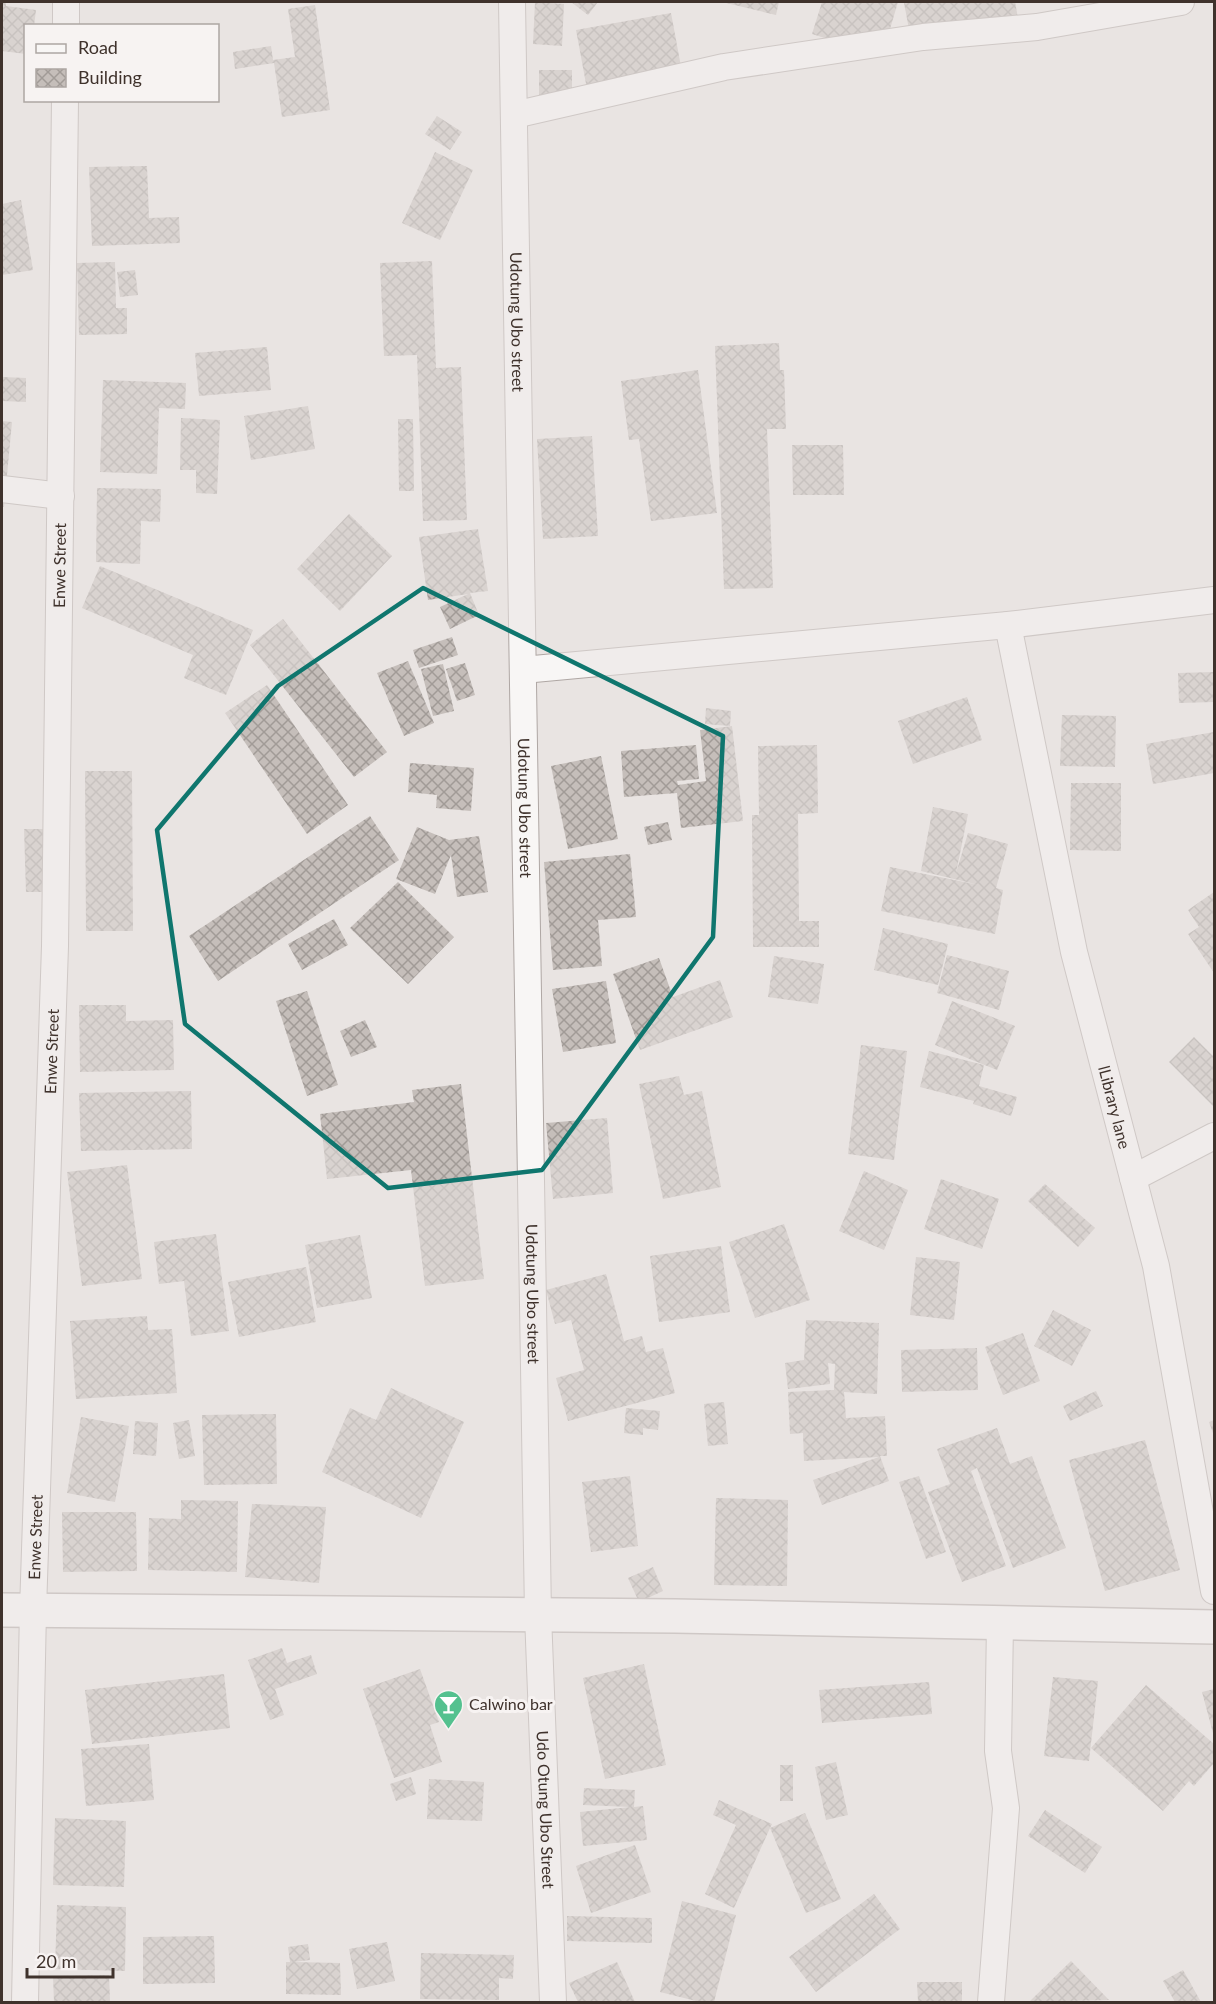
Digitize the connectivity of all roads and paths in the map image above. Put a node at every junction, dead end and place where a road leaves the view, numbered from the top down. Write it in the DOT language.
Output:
graph roads {
  1 [pos="66,2"];
  2 [pos="512,2"];
  3 [pos="1181,2"];
  4 [pos="66,24"];
  5 [pos="65,102"];
  6 [pos="514,115"];
  7 [pos="2,489"];
  8 [pos="61,496"];
  9 [pos="1215,600"];
  10 [pos="1008,625"];
  11 [pos="524,670"];
  12 [pos="1215,1136"];
  13 [pos="1133,1178"];
  14 [pos="1215,1591"];
  15 [pos="17,1610"];
  16 [pos="538,1615"];
  17 [pos="1000,1623"];
  18 [pos="1215,1627"];
  19 [pos="26,2002"];
  20 [pos="553,2002"];
  21 [pos="991,2002"];
  1 -- 4 [label="street"];
  2 -- 6 [label="street, Udotung Ubo street"];
  3 -- 6 [label="street"];
  5 -- 8 [label="street, Enwe Street"];
  6 -- 11 [label="street, Udotung Ubo street"];
  7 -- 8 [label="street"];
  8 -- 15 [label="street, Enwe Street"];
  9 -- 10 [label="street"];
  10 -- 11 [label="street"];
  10 -- 13 [label="street, lLibrary lane"];
  11 -- 16 [label="street, Udotung Ubo street"];
  12 -- 13 [label="street"];
  13 -- 14 [label="street, lLibrary lane"];
  15 -- 16 [label="street"];
  15 -- 19 [label="street, Enwe Street"];
  16 -- 17 [label="street"];
  16 -- 20 [label="street, Udo Otung Ubo Street"];
  17 -- 18 [label="street"];
  17 -- 21 [label="street"];
}
